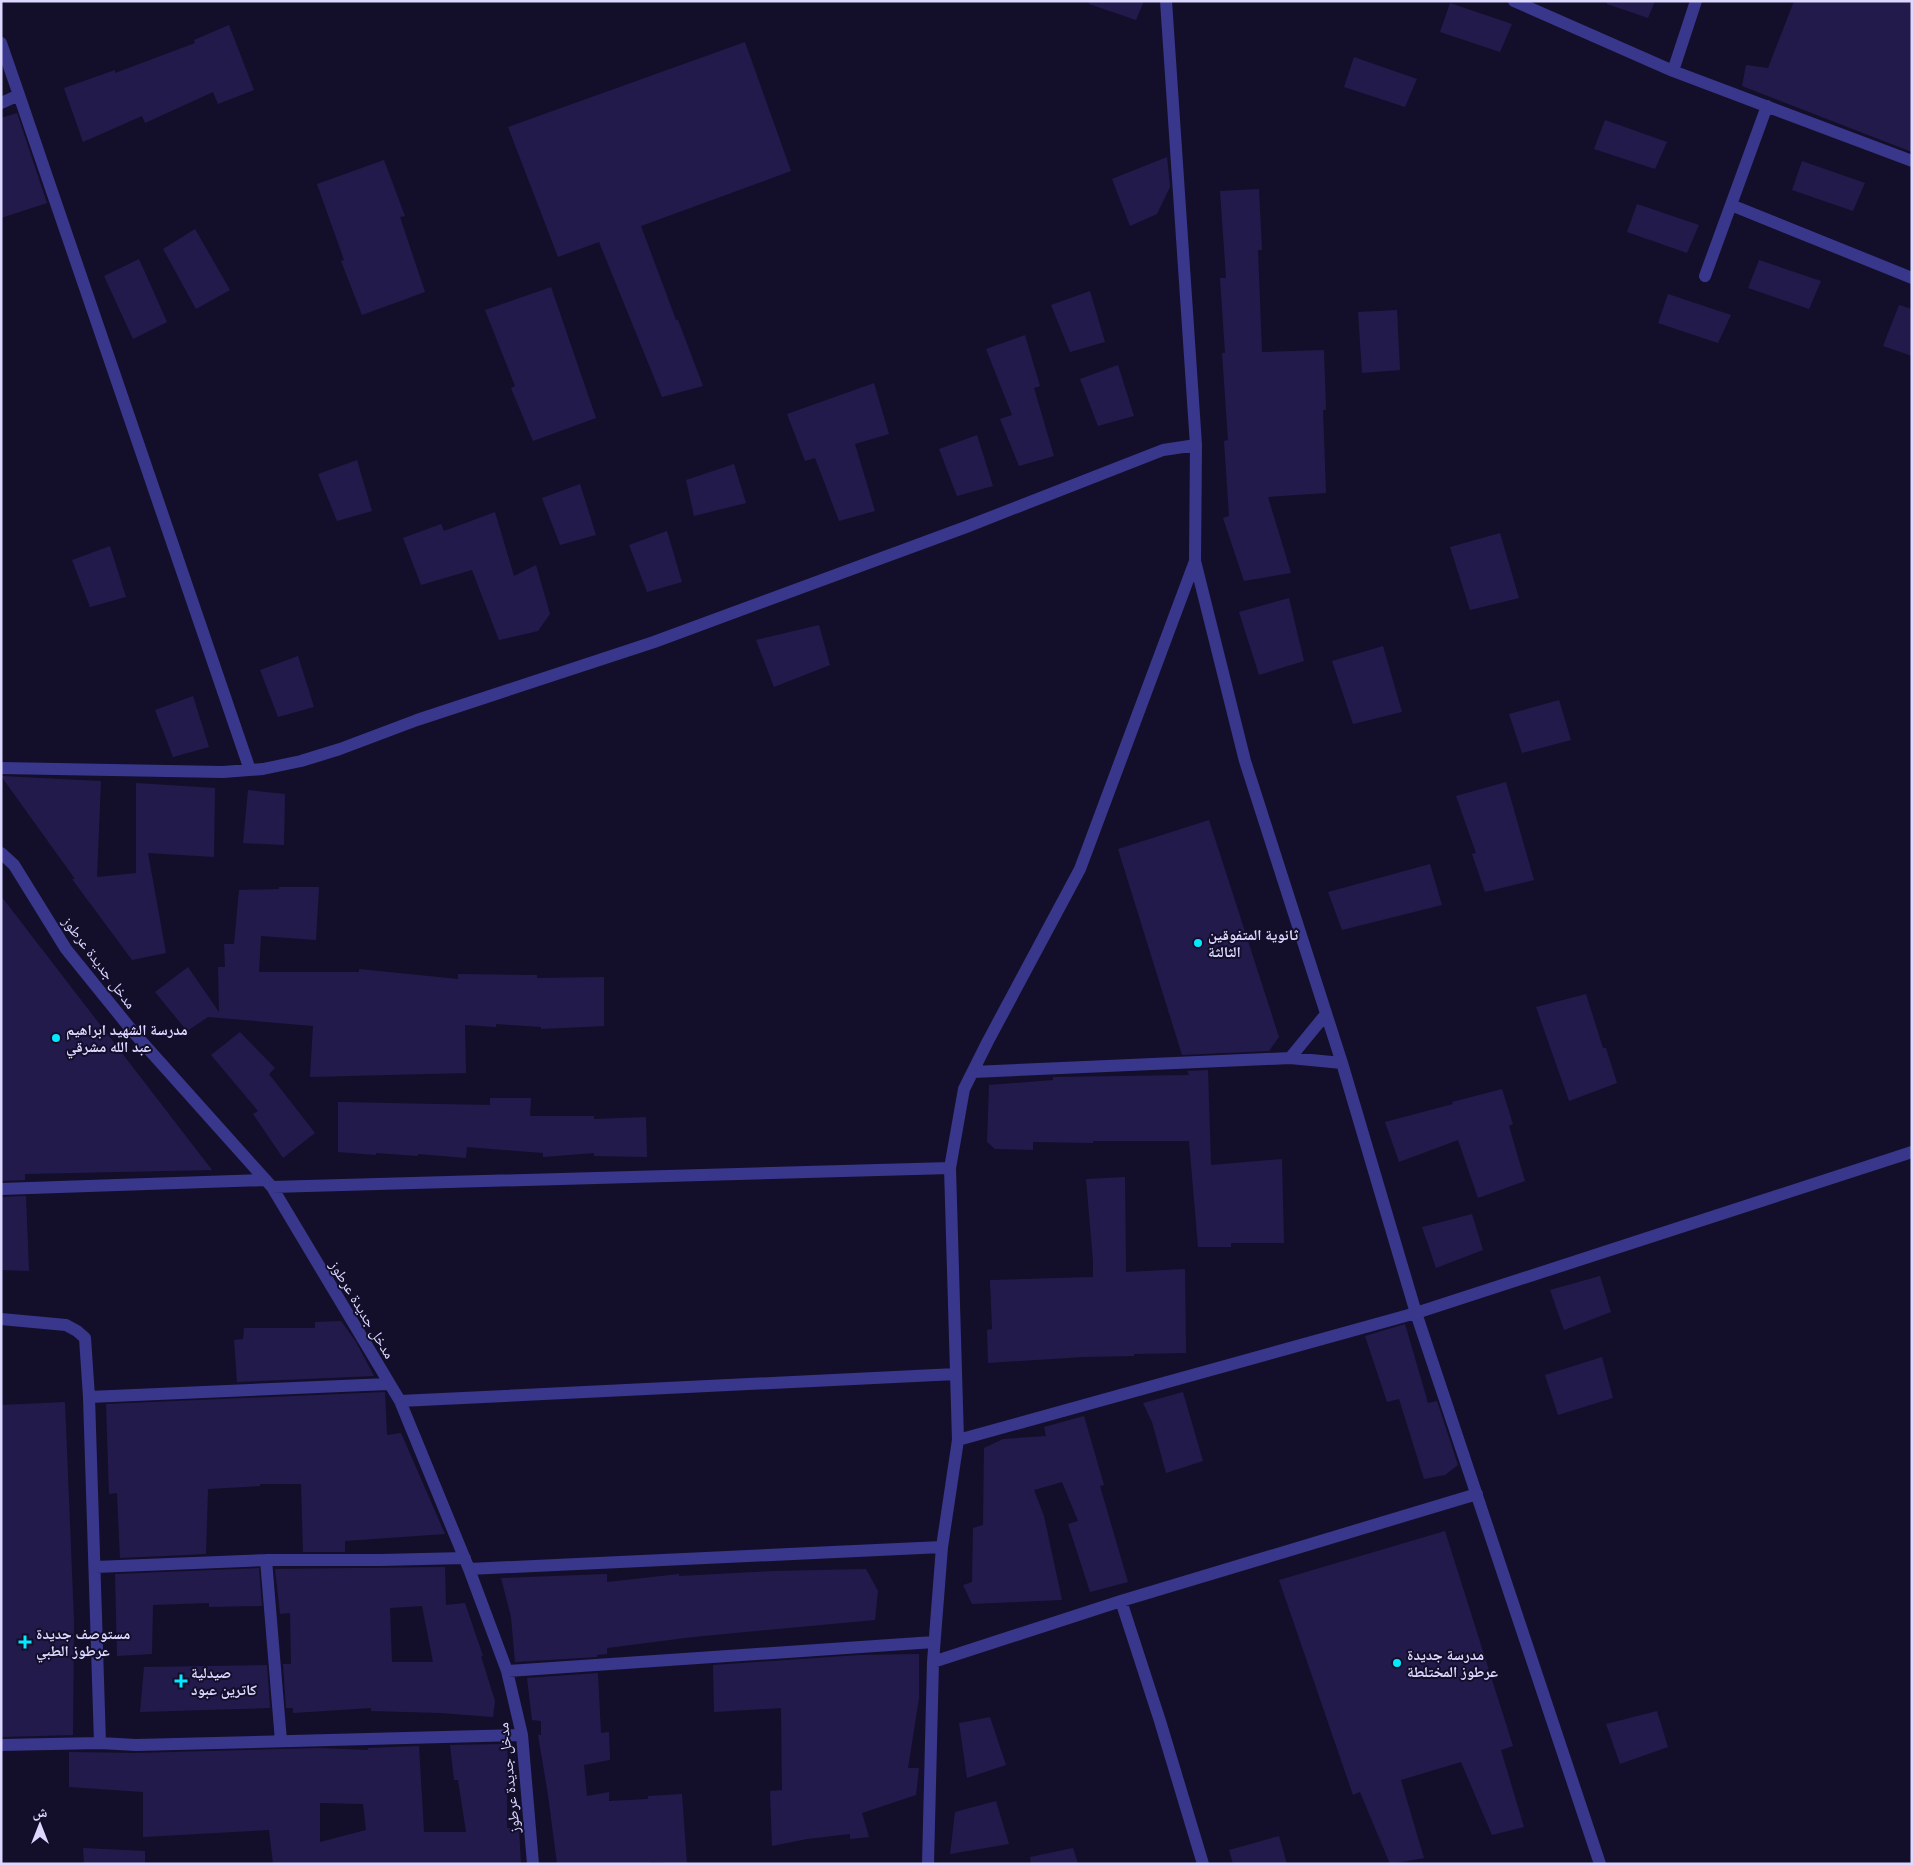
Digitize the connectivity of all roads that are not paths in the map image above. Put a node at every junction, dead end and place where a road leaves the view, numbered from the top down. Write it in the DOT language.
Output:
graph roads {
  1 [pos="1166,1"];
  2 [pos="1514,1"];
  3 [pos="1696,1"];
  4 [pos="1544,7"];
  5 [pos="1,42"];
  6 [pos="1673,71"];
  7 [pos="19,96"];
  8 [pos="1,103"];
  9 [pos="1767,106"];
  10 [pos="1912,161"];
  11 [pos="1731,205"];
  12 [pos="1705,276"];
  13 [pos="1912,278"];
  14 [pos="1196,445"];
  15 [pos="1195,561"];
  16 [pos="1,768"];
  17 [pos="250,770"];
  18 [pos="1,853"];
  19 [pos="1326,1014"];
  20 [pos="1290,1058"];
  21 [pos="1342,1063"];
  22 [pos="973,1072"];
  23 [pos="1912,1152"];
  24 [pos="950,1168"];
  25 [pos="269,1184"];
  26 [pos="1,1189"];
  27 [pos="1416,1313"];
  28 [pos="1,1319"];
  29 [pos="956,1374"];
  30 [pos="388,1384"];
  31 [pos="89,1397"];
  32 [pos="400,1400"];
  33 [pos="958,1440"];
  34 [pos="1478,1494"];
  35 [pos="942,1547"];
  36 [pos="266,1560"];
  37 [pos="467,1564"];
  38 [pos="94,1566"];
  39 [pos="1121,1601"];
  40 [pos="934,1642"];
  41 [pos="933,1662"];
  42 [pos="507,1671"];
  43 [pos="522,1735"];
  44 [pos="281,1742"];
  45 [pos="100,1743"];
  46 [pos="1,1745"];
  47 [pos="533,1864"];
  48 [pos="928,1864"];
  49 [pos="1203,1864"];
  50 [pos="1600,1864"];
  1 -- 14 [label="street"];
  2 -- 4 [label="street"];
  3 -- 6 [label="street"];
  4 -- 6 [label="street"];
  5 -- 7 [label="street"];
  6 -- 9 [label="street"];
  7 -- 8 [label="street"];
  7 -- 17 [label="street"];
  9 -- 10 [label="street"];
  9 -- 11 [label="street"];
  11 -- 12 [label="street"];
  11 -- 13 [label="street"];
  14 -- 15 [label="street"];
  14 -- 17 [label="street"];
  15 -- 19 [label="street"];
  15 -- 22 [label="street"];
  16 -- 17 [label="street"];
  18 -- 25 [label="street, مدخل جديدة عرطوز"];
  19 -- 20 [label="street"];
  19 -- 21 [label="street"];
  20 -- 21 [label="street"];
  20 -- 22 [label="street"];
  21 -- 27 [label="street"];
  22 -- 24 [label="street"];
  23 -- 27 [label="street"];
  24 -- 25 [label="street"];
  24 -- 29 [label="street"];
  25 -- 26 [label="street"];
  25 -- 30 [label="street, مدخل جديدة عرطوز"];
  27 -- 33 [label="street"];
  27 -- 34 [label="street"];
  28 -- 31 [label="street"];
  29 -- 32 [label="street"];
  29 -- 33 [label="street"];
  30 -- 31 [label="street"];
  30 -- 32 [label="street, مدخل جديدة عرطوز"];
  31 -- 38 [label="street"];
  32 -- 37 [label="street, مدخل جديدة عرطوز"];
  33 -- 35 [label="street"];
  34 -- 39 [label="street"];
  34 -- 50 [label="street"];
  35 -- 37 [label="street"];
  35 -- 40 [label="street"];
  36 -- 37 [label="street"];
  36 -- 38 [label="street"];
  36 -- 44 [label="street"];
  37 -- 42 [label="street, مدخل جديدة عرطوز"];
  38 -- 45 [label="street"];
  39 -- 41 [label="street"];
  39 -- 49 [label="street"];
  40 -- 41 [label="street"];
  40 -- 42 [label="street"];
  41 -- 48 [label="street"];
  42 -- 43 [label="street, مدخل جديدة عرطوز"];
  43 -- 44 [label="street"];
  43 -- 47 [label="street, مدخل جديدة عرطوز"];
  44 -- 45 [label="street"];
  45 -- 46 [label="street"];
}
